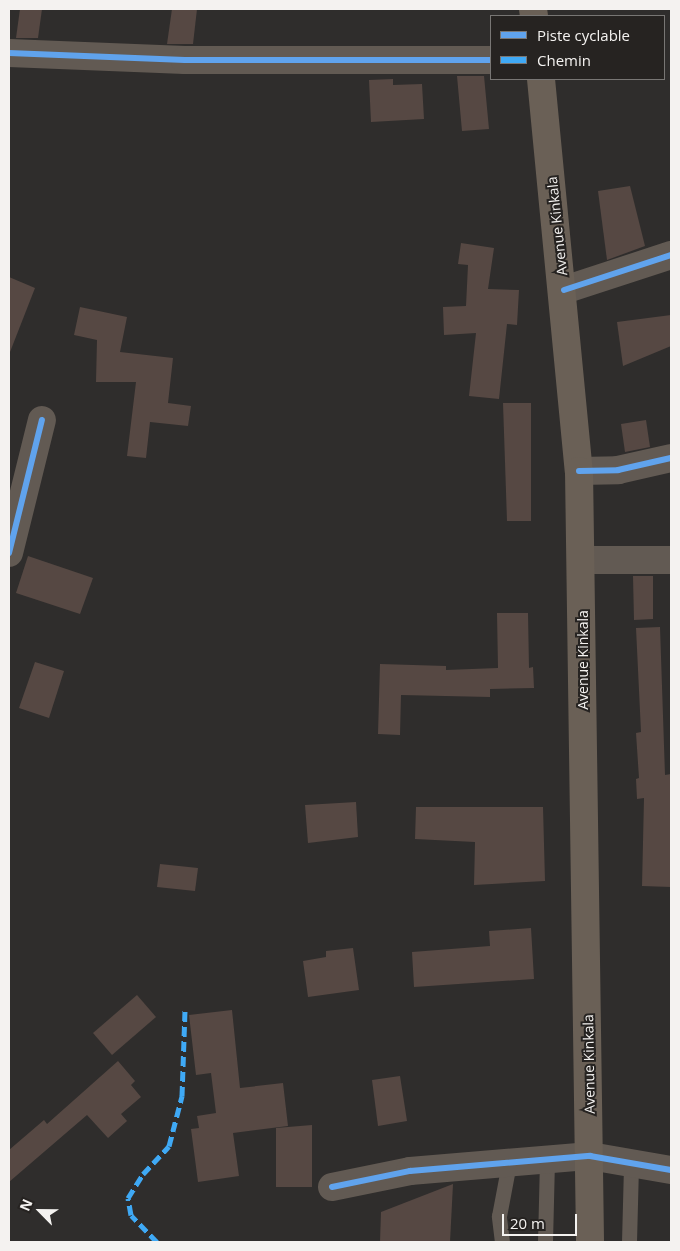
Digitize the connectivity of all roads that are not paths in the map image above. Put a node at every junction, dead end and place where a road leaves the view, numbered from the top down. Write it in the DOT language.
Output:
graph roads {
  1 [pos="9,53"];
  2 [pos="490,60"];
  3 [pos="541,80"];
  4 [pos="671,255"];
  5 [pos="564,290"];
  6 [pos="42,420"];
  7 [pos="671,458"];
  8 [pos="579,471"];
  9 [pos="9,553"];
  10 [pos="583,560"];
  11 [pos="671,560"];
  12 [pos="590,1156"];
  13 [pos="547,1160"];
  14 [pos="509,1163"];
  15 [pos="631,1163"];
  16 [pos="671,1170"];
  17 [pos="332,1187"];
  18 [pos="502,1242"];
  19 [pos="545,1242"];
  20 [pos="590,1242"];
  21 [pos="629,1242"];
  1 -- 2 [label="street"];
  3 -- 5 [label="main road, Avenue Kinkala"];
  4 -- 5 [label="street"];
  5 -- 8 [label="main road, Avenue Kinkala"];
  6 -- 9 [label="street"];
  7 -- 8 [label="street"];
  8 -- 10 [label="main road, Avenue Kinkala"];
  10 -- 11 [label="street"];
  10 -- 12 [label="main road, Avenue Kinkala"];
  12 -- 13 [label="street"];
  12 -- 15 [label="street"];
  12 -- 20 [label="main road, Avenue Kinkala"];
  13 -- 14 [label="street"];
  13 -- 19 [label="lane"];
  14 -- 17 [label="street"];
  14 -- 18 [label="lane"];
  15 -- 16 [label="street"];
  15 -- 21 [label="lane"];
}
